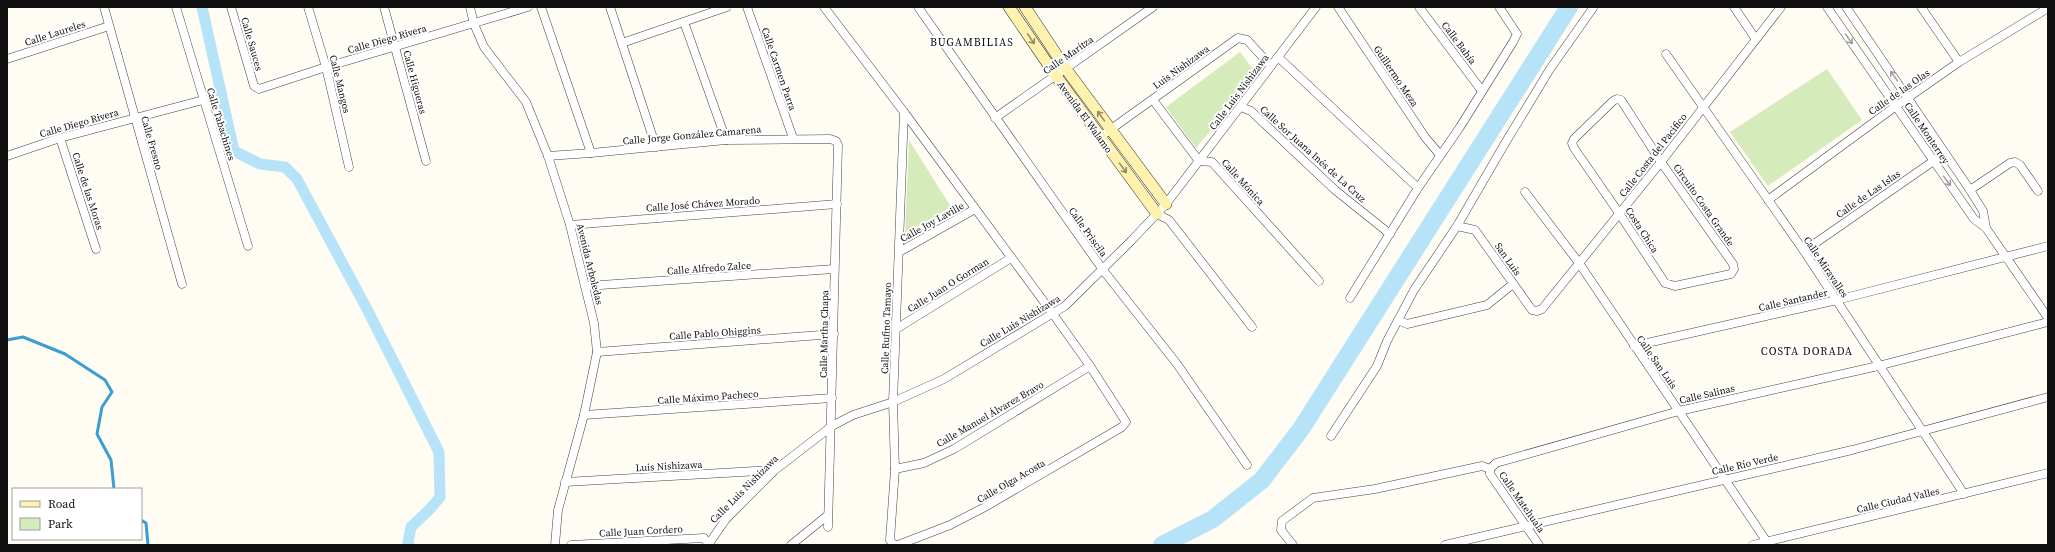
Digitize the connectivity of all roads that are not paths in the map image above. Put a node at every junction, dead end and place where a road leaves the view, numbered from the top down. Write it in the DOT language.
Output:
graph roads {
  1 [pos="104,7"];
  2 [pos="176,7"];
  3 [pos="231,7"];
  4 [pos="308,7"];
  5 [pos="384,7"];
  6 [pos="470,7"];
  7 [pos="528,7"];
  8 [pos="541,7"];
  9 [pos="610,7"];
  10 [pos="727,7"];
  11 [pos="747,7"];
  12 [pos="824,7"];
  13 [pos="918,7"];
  14 [pos="1025,7"];
  15 [pos="1152,7"];
  16 [pos="1316,7"];
  17 [pos="1338,7"];
  18 [pos="1419,7"];
  19 [pos="1499,7"];
  20 [pos="1734,7"];
  21 [pos="1781,7"];
  22 [pos="1827,7"];
  23 [pos="1846,7"];
  24 [pos="1921,7"];
  25 [pos="1593,8"];
  26 [pos="2048,8"];
  27 [pos="1014,9"];
  28 [pos="684,22"];
  29 [pos="474,24"];
  30 [pos="109,26"];
  31 [pos="1755,38"];
  32 [pos="622,43"];
  33 [pos="395,47"];
  34 [pos="1666,54"];
  35 [pos="1278,56"];
  36 [pos="7,59"];
  37 [pos="1959,62"];
  38 [pos="1271,66"];
  39 [pos="326,67"];
  40 [pos="1066,69"];
  41 [pos="1056,76"];
  42 [pos="254,86"];
  43 [pos="1482,91"];
  44 [pos="1908,97"];
  45 [pos="1617,99"];
  46 [pos="203,100"];
  47 [pos="1153,100"];
  48 [pos="1896,106"];
  49 [pos="1241,107"];
  50 [pos="1702,108"];
  51 [pos="904,112"];
  52 [pos="135,118"];
  53 [pos="995,118"];
  54 [pos="1110,129"];
  55 [pos="1100,137"];
  56 [pos="60,138"];
  57 [pos="792,138"];
  58 [pos="726,140"];
  59 [pos="836,142"];
  60 [pos="656,147"];
  61 [pos="591,153"];
  62 [pos="1945,153"];
  63 [pos="1440,155"];
  64 [pos="7,156"];
  65 [pos="548,156"];
  66 [pos="1199,161"];
  67 [pos="1933,161"];
  68 [pos="426,162"];
  69 [pos="1662,162"];
  70 [pos="349,167"];
  71 [pos="1418,188"];
  72 [pos="1970,190"];
  73 [pos="2038,191"];
  74 [pos="1525,192"];
  75 [pos="1768,200"];
  76 [pos="837,204"];
  77 [pos="1166,204"];
  78 [pos="975,210"];
  79 [pos="1620,213"];
  80 [pos="1157,214"];
  81 [pos="1169,220"];
  82 [pos="570,225"];
  83 [pos="1457,226"];
  84 [pos="1986,228"];
  85 [pos="1390,234"];
  86 [pos="248,246"];
  87 [pos="2048,246"];
  88 [pos="96,249"];
  89 [pos="1804,251"];
  90 [pos="899,252"];
  91 [pos="2005,256"];
  92 [pos="1011,258"];
  93 [pos="1579,263"];
  94 [pos="834,269"];
  95 [pos="1103,270"];
  96 [pos="1319,281"];
  97 [pos="182,284"];
  98 [pos="1513,284"];
  99 [pos="586,286"];
  100 [pos="1670,286"];
  101 [pos="1350,298"];
  102 [pos="1837,300"];
  103 [pos="1537,311"];
  104 [pos="1053,314"];
  105 [pos="2048,318"];
  106 [pos="1398,320"];
  107 [pos="2048,322"];
  108 [pos="1252,327"];
  109 [pos="896,329"];
  110 [pos="834,334"];
  111 [pos="1634,346"];
  112 [pos="597,352"];
  113 [pos="1090,366"];
  114 [pos="1878,366"];
  115 [pos="2048,397"];
  116 [pos="832,398"];
  117 [pos="892,402"];
  118 [pos="1679,411"];
  119 [pos="584,415"];
  120 [pos="832,426"];
  121 [pos="1923,431"];
  122 [pos="1331,436"];
  123 [pos="1247,465"];
  124 [pos="895,469"];
  125 [pos="1490,469"];
  126 [pos="775,470"];
  127 [pos="2048,473"];
  128 [pos="1725,479"];
  129 [pos="565,482"];
  130 [pos="1964,494"];
  131 [pos="828,515"];
  132 [pos="1526,526"];
  133 [pos="828,527"];
  134 [pos="1768,543"];
  135 [pos="555,545"];
  136 [pos="570,545"];
  137 [pos="708,545"];
  138 [pos="791,545"];
  139 [pos="896,545"];
  140 [pos="1293,545"];
  141 [pos="1445,545"];
  142 [pos="1539,545"];
  143 [pos="1753,545"];
  1 -- 30 [label="street, Calle Fresno"];
  2 -- 46 [label="street, Calle Tabachines"];
  3 -- 42 [label="street, Calle Sauces"];
  4 -- 39 [label="street, Calle Mangos"];
  5 -- 33 [label="street, Calle Higueras"];
  6 -- 29 [label="street, Avenida Arboledas"];
  7 -- 29 [label="street, Calle Diego Rivera"];
  8 -- 61 [label="street"];
  9 -- 32 [label="street"];
  10 -- 28 [label="street"];
  11 -- 57 [label="street, Calle Carmen Parra"];
  12 -- 51 [label="street"];
  13 -- 53 [label="street, Calle Priscila"];
  14 -- 40 [label="street, Avenida El Walamo"];
  15 -- 40 [label="street, Calle Maritza"];
  16 -- 35 [label="street, Calle Luis Nishizawa"];
  17 -- 63 [label="street, Guillermo Meza"];
  18 -- 43 [label="street, Calle Bahía"];
  19 -- 43 [label="street"];
  20 -- 31 [label="street"];
  21 -- 31 [label="street, Calle Costa del Pacifico"];
  22 -- 48 [label="street, Calle Monterrey, one-way"];
  44 -- 23 [label="street, Calle Monterrey, one-way"];
  24 -- 37 [label="street"];
  25 -- 83 [label="street"];
  26 -- 37 [label="street, Calle de las Olas"];
  27 -- 41 [label="street, Avenida El Walamo, one-way"];
  28 -- 32 [label="street"];
  28 -- 58 [label="street"];
  29 -- 33 [label="street, Calle Diego Rivera"];
  29 -- 65 [label="street, Avenida Arboledas"];
  30 -- 36 [label="street, Calle Laureles"];
  30 -- 52 [label="street, Calle Fresno"];
  31 -- 50 [label="street, Calle Costa del Pacifico"];
  32 -- 60 [label="street"];
  33 -- 39 [label="street, Calle Diego Rivera"];
  33 -- 68 [label="street, Calle Higueras"];
  34 -- 50 [label="street, Calle Miravalles"];
  35 -- 38 [label="street, Calle Luis Nishizawa"];
  35 -- 71 [label="street"];
  37 -- 44 [label="street, Calle de las Olas"];
  38 -- 47 [label="street, Luis Nishizawa"];
  38 -- 49 [label="street, Calle Luis Nishizawa"];
  39 -- 42 [label="street, Calle Diego Rivera"];
  39 -- 70 [label="street, Calle Mangos"];
  40 -- 41 [label="street, Calle Maritza"];
  54 -- 40 [label="street, Avenida El Walamo, one-way"];
  41 -- 53 [label="street, Calle Maritza"];
  41 -- 55 [label="street, Avenida El Walamo"];
  43 -- 63 [label="street"];
  44 -- 48 [label="street, Calle de las Olas"];
  44 -- 62 [label="street, Calle Monterrey"];
  45 -- 69 [label="street, Circuito Costa Grande"];
  45 -- 79 [label="street, Costa Chica"];
  46 -- 52 [label="street, Calle Diego Rivera"];
  46 -- 86 [label="street, Calle Tabachines"];
  47 -- 54 [label="street, Luis Nishizawa"];
  47 -- 66 [label="street"];
  48 -- 67 [label="street, Calle Monterrey"];
  48 -- 75 [label="street, Calle de las Olas"];
  49 -- 66 [label="street, Calle Luis Nishizawa"];
  49 -- 85 [label="street, Calle Sor Juana Inés de La Cruz"];
  50 -- 69 [label="street, Calle Costa del Pacifico"];
  50 -- 75 [label="street, Calle Miravalles"];
  51 -- 78 [label="street"];
  51 -- 90 [label="street, Calle Rufino Tamayo"];
  52 -- 56 [label="street, Calle Diego Rivera"];
  52 -- 97 [label="street, Calle Fresno"];
  53 -- 95 [label="street, Calle Priscila"];
  54 -- 55 [label="street, Luis Nishizawa"];
  54 -- 77 [label="street, Avenida El Walamo"];
  55 -- 80 [label="street, Avenida El Walamo, one-way"];
  56 -- 64 [label="street, Calle Diego Rivera"];
  56 -- 88 [label="street, Calle de las Moras"];
  57 -- 58 [label="street, Calle Jorge González Camarena"];
  57 -- 59 [label="street, Calle Jorge González Camarena"];
  58 -- 60 [label="street, Calle Jorge González Camarena"];
  59 -- 76 [label="street, Calle Martha Chapa"];
  60 -- 61 [label="street, Calle Jorge González Camarena"];
  61 -- 65 [label="street, Calle Jorge González Camarena"];
  62 -- 67 [label="street, Calle de Las Islas"];
  62 -- 72 [label="street, Calle Monterrey"];
  63 -- 71 [label="street"];
  65 -- 82 [label="street, Avenida Arboledas"];
  66 -- 77 [label="street, Calle Luis Nishizawa"];
  66 -- 96 [label="street, Calle Mónica"];
  67 -- 84 [label="street, Calle Monterrey, one-way"];
  67 -- 89 [label="street, Calle de Las Islas"];
  69 -- 79 [label="street, Calle Costa del Pacifico"];
  69 -- 100 [label="street, Circuito Costa Grande"];
  71 -- 85 [label="street"];
  72 -- 73 [label="street"];
  72 -- 84 [label="street, Calle Monterrey"];
  74 -- 93 [label="street, Calle San Luis"];
  75 -- 89 [label="street, Calle Miravalles"];
  76 -- 82 [label="street, Calle José Chávez Morado"];
  76 -- 94 [label="street, Calle Martha Chapa"];
  77 -- 80 [label="street, Calle Luis Nishizawa"];
  77 -- 81 [label="street, Avenida El Walamo"];
  78 -- 90 [label="street, Calle Joy Laville"];
  78 -- 92 [label="street"];
  79 -- 93 [label="street, Calle Costa del Pacifico"];
  79 -- 100 [label="street, Costa Chica"];
  80 -- 81 [label="street, Avenida El Walamo"];
  80 -- 95 [label="street, Calle Luis Nishizawa"];
  81 -- 108 [label="street, Avenida El Walamo"];
  82 -- 99 [label="street, Avenida Arboledas"];
  83 -- 98 [label="street, San Luis"];
  83 -- 106 [label="street"];
  84 -- 91 [label="street, Calle Monterrey"];
  85 -- 101 [label="street"];
  87 -- 91 [label="street, Calle Santander"];
  89 -- 102 [label="street, Calle Miravalles"];
  90 -- 109 [label="street, Calle Rufino Tamayo"];
  91 -- 102 [label="street, Calle Santander"];
  91 -- 105 [label="street, Calle Monterrey"];
  92 -- 104 [label="street"];
  92 -- 109 [label="street, Calle Juan O Gorman"];
  93 -- 103 [label="street, Calle Costa del Pacifico"];
  93 -- 111 [label="street, Calle San Luis"];
  94 -- 99 [label="street, Calle Alfredo Zalce"];
  94 -- 110 [label="street, Calle Martha Chapa"];
  95 -- 104 [label="street, Calle Luis Nishizawa"];
  95 -- 123 [label="street, Calle Priscila"];
  98 -- 103 [label="street, San Luis"];
  98 -- 106 [label="street"];
  99 -- 112 [label="street, Avenida Arboledas"];
  102 -- 111 [label="street, Calle Santander"];
  102 -- 114 [label="street, Calle Miravalles"];
  104 -- 113 [label="street"];
  104 -- 117 [label="street, Calle Luis Nishizawa"];
  106 -- 122 [label="street"];
  107 -- 114 [label="street, Calle Salinas"];
  109 -- 117 [label="street, Calle Rufino Tamayo"];
  110 -- 112 [label="street, Calle Pablo Ohiggins"];
  110 -- 116 [label="street, Calle Martha Chapa"];
  111 -- 118 [label="street, Calle San Luis"];
  112 -- 119 [label="street, Avenida Arboledas"];
  113 -- 124 [label="street, Calle Manuel Álvarez Bravo"];
  113 -- 139 [label="street, Calle Olga Acosta"];
  114 -- 118 [label="street, Calle Salinas"];
  114 -- 121 [label="street, Calle Miravalles"];
  115 -- 121 [label="street, Calle Río Verde"];
  116 -- 119 [label="street, Calle Máximo Pacheco"];
  116 -- 120 [label="street, Calle Martha Chapa"];
  117 -- 120 [label="street, Calle Luis Nishizawa"];
  117 -- 124 [label="street, Calle Rufino Tamayo"];
  118 -- 125 [label="street, Calle Salinas"];
  118 -- 128 [label="street, Calle San Luis"];
  119 -- 129 [label="street, Avenida Arboledas"];
  120 -- 126 [label="street, Calle Luis Nishizawa"];
  120 -- 131 [label="street, Calle Martha Chapa"];
  121 -- 128 [label="street, Calle Río Verde"];
  121 -- 130 [label="street, Calle Miravalles"];
  124 -- 139 [label="street, Calle Rufino Tamayo"];
  125 -- 132 [label="street, Calle Matehuala"];
  125 -- 140 [label="street, Calle Salinas"];
  126 -- 129 [label="street, Luis Nishizawa"];
  126 -- 137 [label="street, Calle Luis Nishizawa"];
  127 -- 130 [label="street, Calle Ciudad Valles"];
  128 -- 132 [label="street, Calle Río Verde"];
  128 -- 134 [label="street, Calle San Luis"];
  129 -- 135 [label="street, Avenida Arboledas"];
  130 -- 134 [label="street, Calle Ciudad Valles"];
  131 -- 133 [label="street, Calle Martha Chapa"];
  131 -- 138 [label="street"];
  132 -- 141 [label="street, Calle Río Verde"];
  132 -- 142 [label="street, Calle Matehuala"];
  134 -- 143 [label="street, Calle Ciudad Valles"];
  136 -- 137 [label="street, Calle Juan Cordero"];
}
